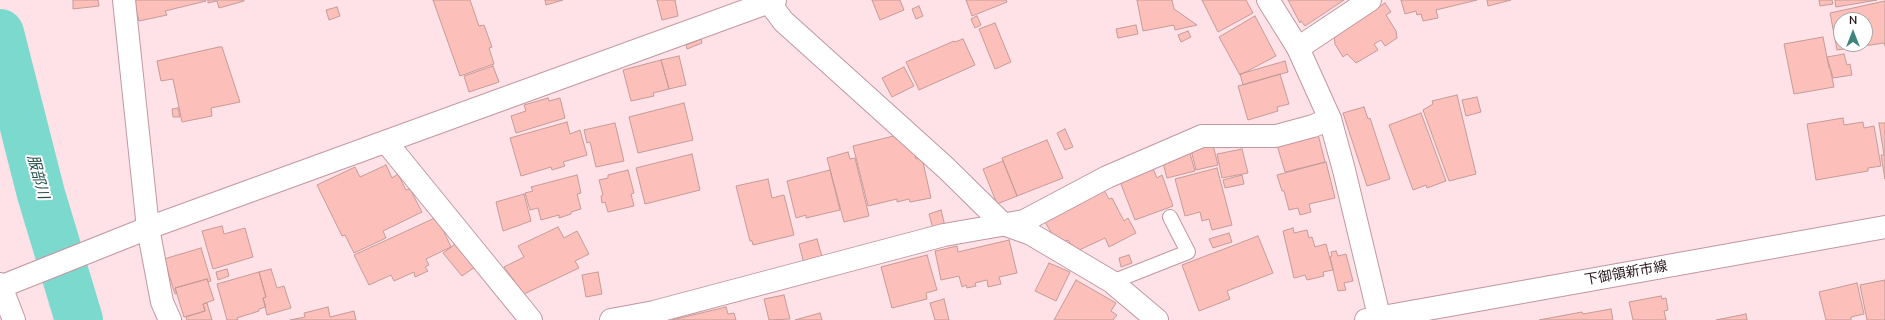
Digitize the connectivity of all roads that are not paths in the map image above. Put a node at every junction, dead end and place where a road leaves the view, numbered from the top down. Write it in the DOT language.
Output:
graph roads {
  1 [pos="124,0"];
  2 [pos="1268,0"];
  3 [pos="1370,0"];
  4 [pos="772,1"];
  5 [pos="1298,48"];
  6 [pos="1330,119"];
  7 [pos="386,142"];
  8 [pos="1170,217"];
  9 [pos="1002,224"];
  10 [pos="1885,227"];
  11 [pos="148,228"];
  12 [pos="1112,282"];
  13 [pos="0,286"];
  14 [pos="658,316"];
  15 [pos="1375,319"];
  16 [pos="14,320"];
  17 [pos="170,320"];
  18 [pos="531,320"];
  19 [pos="611,320"];
  20 [pos="1157,320"];
  1 -- 11 [label="street"];
  2 -- 5 [label="street"];
  3 -- 5 [label="street"];
  4 -- 7 [label="street"];
  4 -- 9 [label="street"];
  5 -- 6 [label="street"];
  6 -- 9 [label="street"];
  6 -- 15 [label="street"];
  7 -- 11 [label="street"];
  7 -- 18 [label="street"];
  8 -- 12 [label="lane"];
  9 -- 12 [label="street"];
  9 -- 14 [label="street"];
  10 -- 15 [label="street, 下御領新市線"];
  11 -- 13 [label="street"];
  11 -- 17 [label="street"];
  12 -- 20 [label="street"];
  13 -- 16 [label="street"];
  14 -- 19 [label="street"];
}
